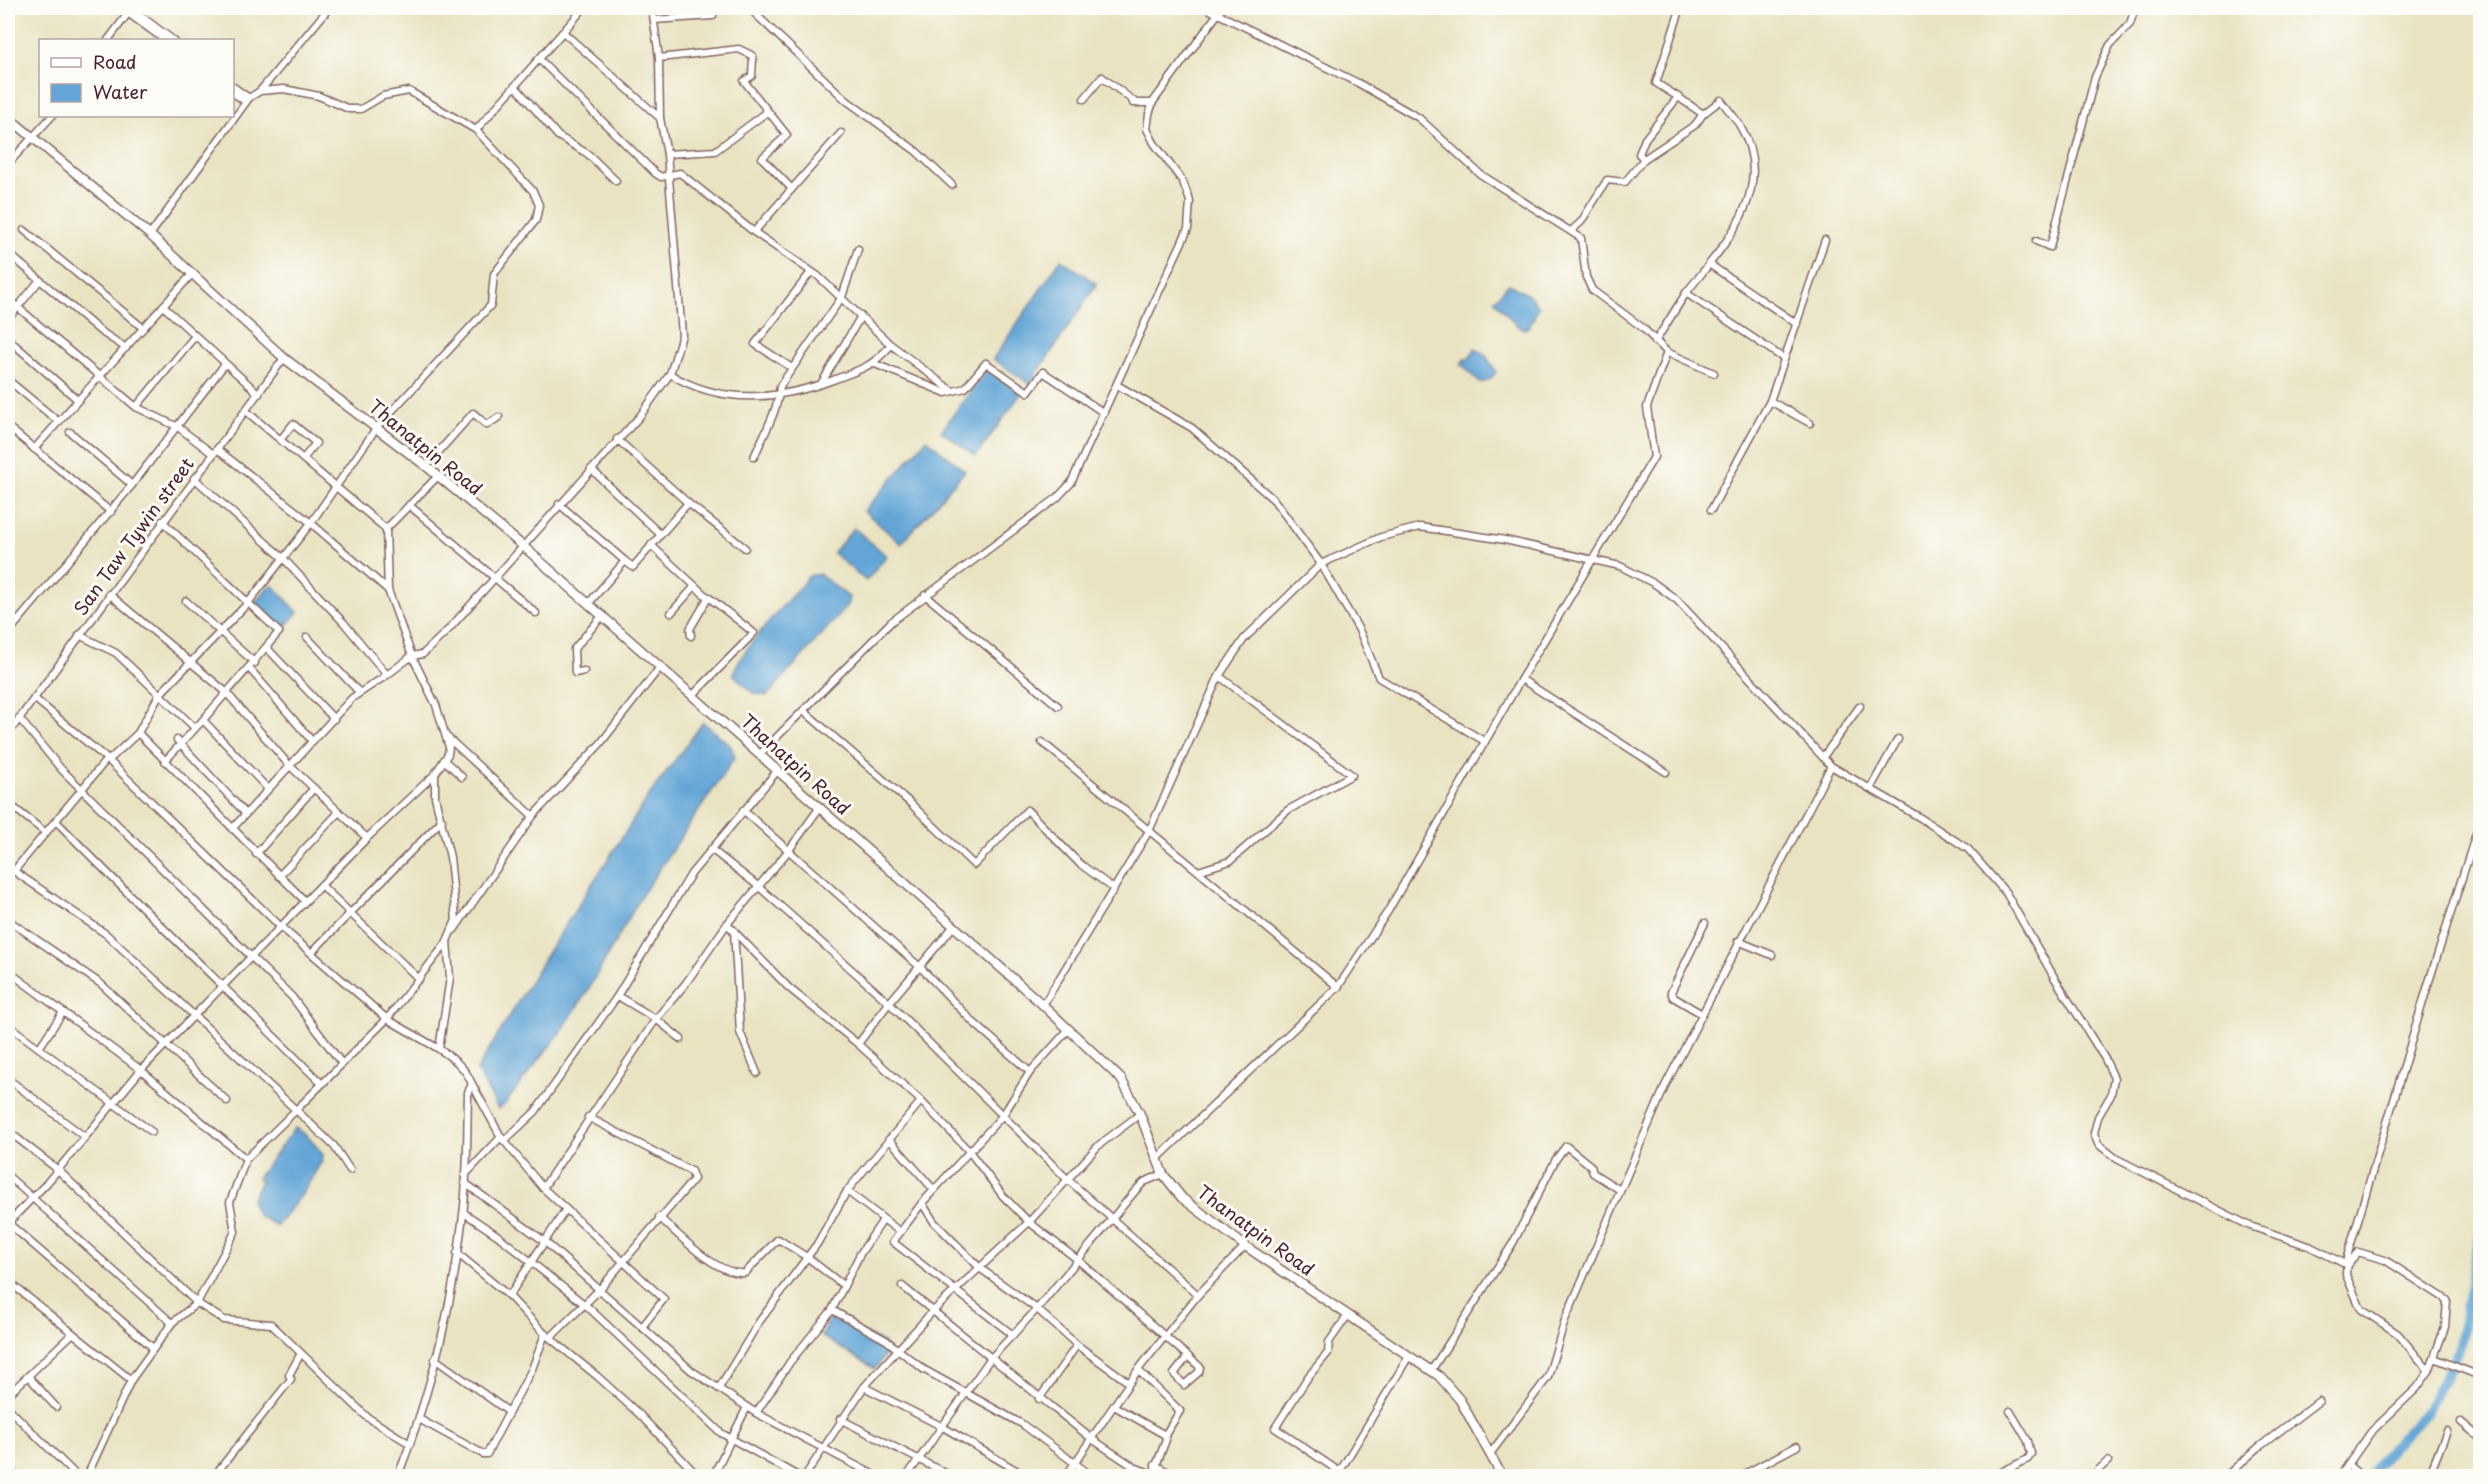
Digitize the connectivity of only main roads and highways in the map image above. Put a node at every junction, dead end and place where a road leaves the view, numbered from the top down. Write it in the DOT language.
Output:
graph roads {
  1 [pos="8,117"];
  2 [pos="1502,1476"];
  1 -- 2 [label="main road, Thanatpin Road"];
}
